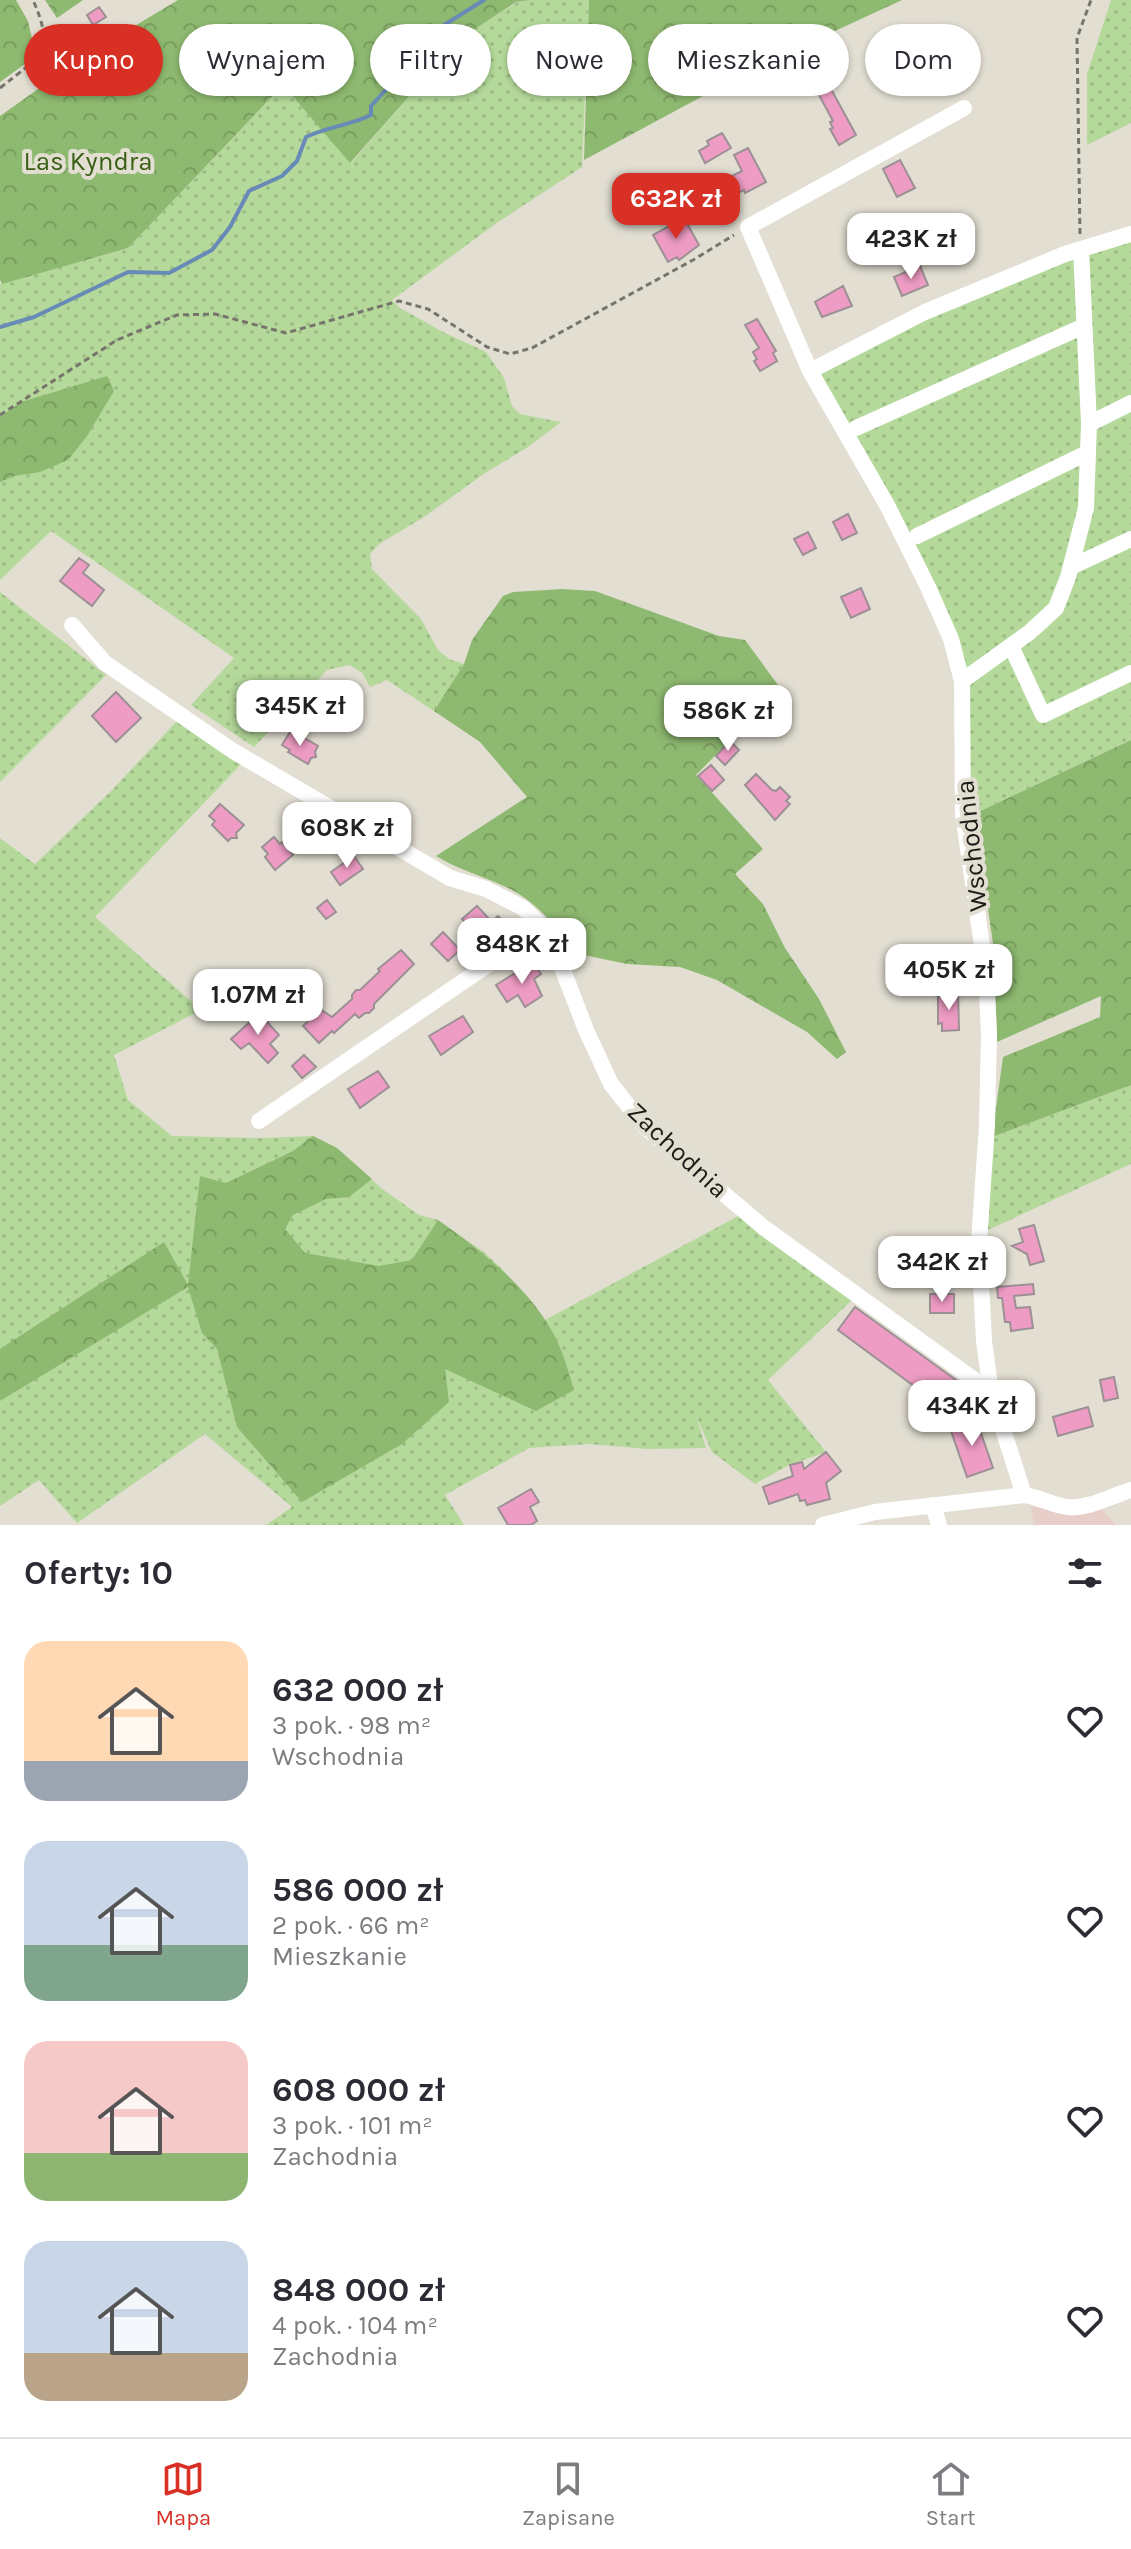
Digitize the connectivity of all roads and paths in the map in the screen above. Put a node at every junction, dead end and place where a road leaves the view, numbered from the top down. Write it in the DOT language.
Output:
graph roads {
  1 [pos="33,0"];
  2 [pos="1091,0"];
  3 [pos="0,88"];
  4 [pos="964,108"];
  5 [pos="748,227"];
  6 [pos="1131,234"];
  7 [pos="1081,249"];
  8 [pos="1084,326"];
  9 [pos="810,371"];
  10 [pos="1131,403"];
  11 [pos="0,415"];
  12 [pos="1089,424"];
  13 [pos="856,428"];
  14 [pos="1087,453"];
  15 [pos="917,536"];
  16 [pos="1131,539"];
  17 [pos="1071,567"];
  18 [pos="72,625"];
  19 [pos="1011,646"];
  20 [pos="1131,673"];
  21 [pos="962,681"];
  22 [pos="543,927"];
  23 [pos="259,1121"];
  24 [pos="991,1392"];
  25 [pos="1131,1490"];
  26 [pos="1024,1495"];
  27 [pos="933,1505"];
  28 [pos="827,1525"];
  29 [pos="939,1525"];
  1 -- 3 [label="path"];
  2 -- 7 [label="path"];
  4 -- 5 [label="street"];
  5 -- 9 [label="street, Wschodnia"];
  5 -- 11 [label="path"];
  6 -- 7 [label="street"];
  7 -- 8 [label="street"];
  7 -- 9 [label="street"];
  8 -- 12 [label="street"];
  8 -- 13 [label="street"];
  9 -- 21 [label="street, Wschodnia"];
  10 -- 12 [label="street"];
  12 -- 14 [label="street"];
  14 -- 15 [label="street"];
  14 -- 17 [label="street"];
  16 -- 17 [label="street"];
  17 -- 19 [label="street"];
  18 -- 22 [label="street, Zachodnia"];
  19 -- 20 [label="street"];
  19 -- 21 [label="street"];
  21 -- 24 [label="street, Wschodnia"];
  22 -- 23 [label="street"];
  22 -- 24 [label="street, Zachodnia"];
  24 -- 26 [label="street, Wschodnia"];
  25 -- 26 [label="street"];
  26 -- 27 [label="street"];
  27 -- 28 [label="street"];
  27 -- 29 [label="street"];
}
